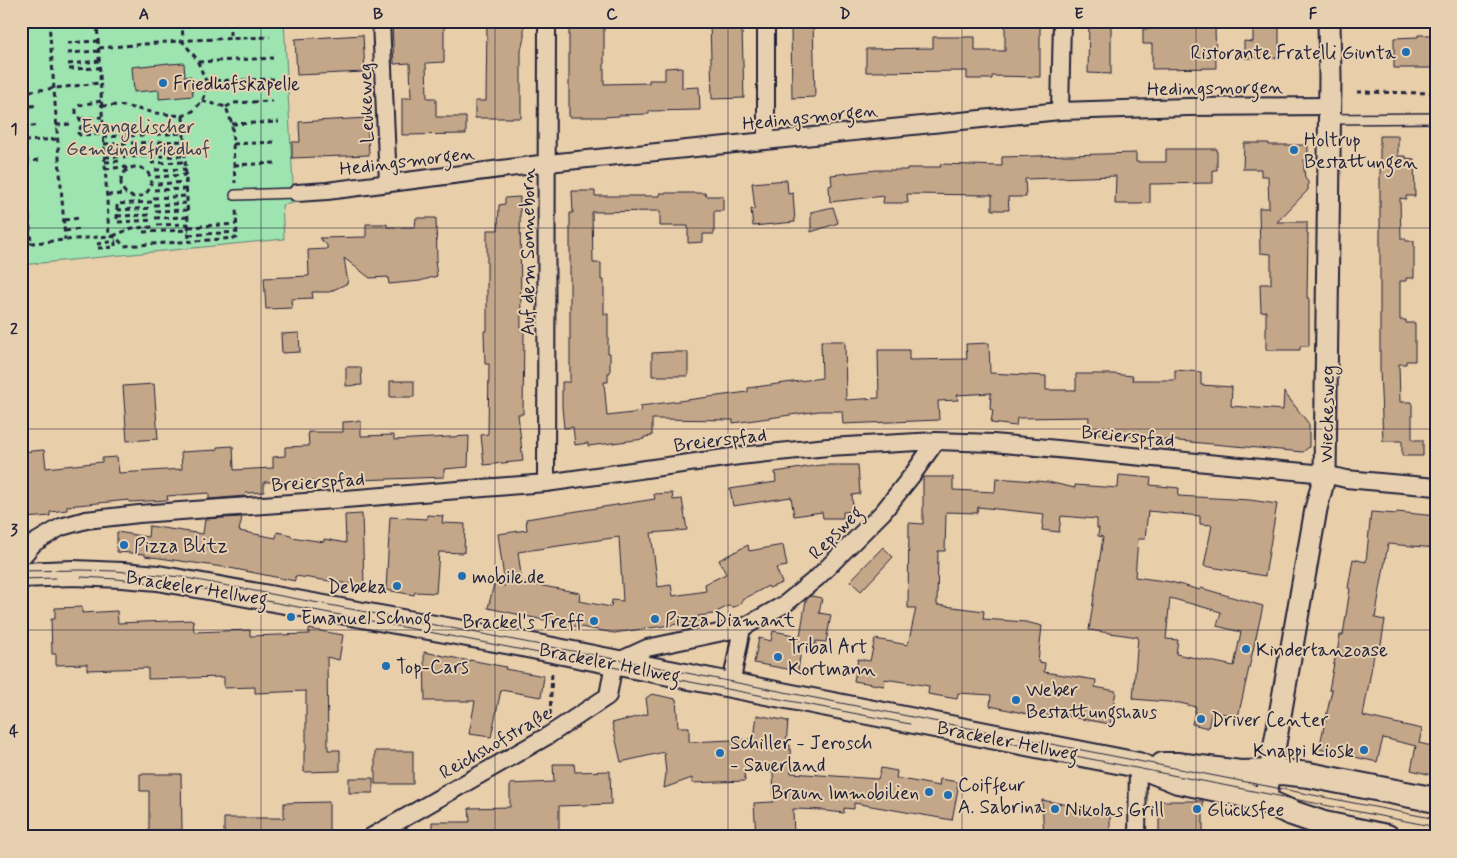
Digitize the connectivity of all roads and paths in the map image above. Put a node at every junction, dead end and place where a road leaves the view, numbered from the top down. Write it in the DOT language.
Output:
graph roads {
  1 [pos="49,21"];
  2 [pos="97,21"];
  3 [pos="107,21"];
  4 [pos="182,21"];
  5 [pos="230,21"];
  6 [pos="382,21"];
  7 [pos="547,21"];
  8 [pos="766,21"];
  9 [pos="1062,21"];
  10 [pos="1329,21"];
  11 [pos="270,37"];
  12 [pos="230,39"];
  13 [pos="98,40"];
  14 [pos="183,42"];
  15 [pos="67,43"];
  16 [pos="99,50"];
  17 [pos="67,53"];
  18 [pos="273,58"];
  19 [pos="99,61"];
  20 [pos="198,62"];
  21 [pos="68,64"];
  22 [pos="100,68"];
  23 [pos="69,69"];
  24 [pos="275,79"];
  25 [pos="206,82"];
  26 [pos="100,83"];
  27 [pos="54,88"];
  28 [pos="21,92"];
  29 [pos="1357,92"];
  30 [pos="1436,93"];
  31 [pos="202,101"];
  32 [pos="272,101"];
  33 [pos="102,104"];
  34 [pos="37,105"];
  35 [pos="226,107"];
  36 [pos="21,108"];
  37 [pos="1060,111"];
  38 [pos="1329,112"];
  39 [pos="183,116"];
  40 [pos="102,117"];
  41 [pos="1436,118"];
  42 [pos="80,119"];
  43 [pos="280,122"];
  44 [pos="72,124"];
  45 [pos="232,124"];
  46 [pos="38,125"];
  47 [pos="56,125"];
  48 [pos="103,126"];
  49 [pos="22,128"];
  50 [pos="81,128"];
  51 [pos="184,133"];
  52 [pos="103,136"];
  53 [pos="58,139"];
  54 [pos="185,141"];
  55 [pos="766,141"];
  56 [pos="24,142"];
  57 [pos="275,142"];
  58 [pos="104,144"];
  59 [pos="233,144"];
  60 [pos="185,148"];
  61 [pos="23,149"];
  62 [pos="104,151"];
  63 [pos="185,156"];
  64 [pos="40,160"];
  65 [pos="105,160"];
  66 [pos="25,161"];
  67 [pos="121,161"];
  68 [pos="186,162"];
  69 [pos="548,162"];
  70 [pos="151,163"];
  71 [pos="277,163"];
  72 [pos="234,165"];
  73 [pos="105,168"];
  74 [pos="186,168"];
  75 [pos="24,170"];
  76 [pos="127,170"];
  77 [pos="155,170"];
  78 [pos="186,175"];
  79 [pos="154,177"];
  80 [pos="186,182"];
  81 [pos="388,183"];
  82 [pos="156,184"];
  83 [pos="187,189"];
  84 [pos="21,190"];
  85 [pos="27,190"];
  86 [pos="154,190"];
  87 [pos="297,193"];
  88 [pos="126,194"];
  89 [pos="107,195"];
  90 [pos="235,195"];
  91 [pos="187,196"];
  92 [pos="188,203"];
  93 [pos="154,205"];
  94 [pos="29,210"];
  95 [pos="188,210"];
  96 [pos="21,211"];
  97 [pos="188,217"];
  98 [pos="80,218"];
  99 [pos="64,220"];
  100 [pos="236,224"];
  101 [pos="157,225"];
  102 [pos="153,227"];
  103 [pos="81,229"];
  104 [pos="189,229"];
  105 [pos="21,231"];
  106 [pos="30,231"];
  107 [pos="65,231"];
  108 [pos="143,232"];
  109 [pos="237,232"];
  110 [pos="111,236"];
  111 [pos="96,237"];
  112 [pos="65,240"];
  113 [pos="120,241"];
  114 [pos="115,242"];
  115 [pos="190,242"];
  116 [pos="31,243"];
  117 [pos="21,244"];
  118 [pos="97,244"];
  119 [pos="936,441"];
  120 [pos="1325,474"];
  121 [pos="546,483"];
  122 [pos="1436,487"];
  123 [pos="21,558"];
  124 [pos="21,575"];
  125 [pos="742,628"];
  126 [pos="614,663"];
  127 [pos="552,671"];
  128 [pos="731,685"];
  129 [pos="556,731"];
  130 [pos="1138,765"];
  131 [pos="1270,773"];
  132 [pos="1436,800"];
  133 [pos="1264,801"];
  134 [pos="374,836"];
  135 [pos="1137,837"];
  136 [pos="1387,837"];
  1 -- 27 [label="path"];
  2 -- 3 [label="path"];
  2 -- 13 [label="path"];
  4 -- 14 [label="path"];
  5 -- 12 [label="path"];
  6 -- 81 [label="street, Leukeweg"];
  7 -- 69 [label="street, Auf dem Sonneborn"];
  8 -- 55 [label="street"];
  9 -- 37 [label="street"];
  10 -- 38 [label="street, Wieckesweg"];
  11 -- 12 [label="path"];
  12 -- 14 [label="path"];
  13 -- 15 [label="path"];
  13 -- 16 [label="path"];
  14 -- 16 [label="path"];
  14 -- 20 [label="path"];
  16 -- 17 [label="path"];
  16 -- 19 [label="path"];
  18 -- 20 [label="path"];
  19 -- 21 [label="path"];
  19 -- 22 [label="path"];
  20 -- 25 [label="path"];
  22 -- 23 [label="path"];
  22 -- 26 [label="path"];
  24 -- 25 [label="path"];
  25 -- 31 [label="path"];
  26 -- 27 [label="path"];
  26 -- 33 [label="path"];
  27 -- 28 [label="path"];
  27 -- 47 [label="path"];
  29 -- 30 [label="path"];
  31 -- 35 [label="path"];
  31 -- 39 [label="path"];
  32 -- 35 [label="path"];
  33 -- 39 [label="path"];
  33 -- 40 [label="path"];
  33 -- 42 [label="path"];
  34 -- 36 [label="path"];
  35 -- 45 [label="path"];
  36 -- 49 [label="path"];
  37 -- 38 [label="street, Hedingsmorgen"];
  37 -- 55 [label="street, Hedingsmorgen"];
  38 -- 41 [label="lane"];
  38 -- 120 [label="street, Wieckesweg"];
  39 -- 51 [label="path"];
  40 -- 42 [label="path"];
  40 -- 48 [label="path"];
  42 -- 50 [label="path"];
  43 -- 45 [label="path"];
  44 -- 47 [label="path"];
  45 -- 59 [label="path"];
  46 -- 49 [label="path"];
  47 -- 53 [label="path"];
  48 -- 50 [label="path"];
  48 -- 52 [label="path"];
  49 -- 56 [label="path"];
  50 -- 52 [label="path"];
  51 -- 52 [label="path"];
  51 -- 54 [label="path"];
  52 -- 58 [label="path"];
  53 -- 56 [label="path"];
  53 -- 99 [label="path"];
  54 -- 58 [label="path"];
  54 -- 60 [label="path"];
  55 -- 69 [label="street, Hedingsmorgen"];
  56 -- 61 [label="path"];
  57 -- 59 [label="path"];
  58 -- 62 [label="path"];
  59 -- 72 [label="path"];
  60 -- 62 [label="path"];
  60 -- 63 [label="path"];
  61 -- 66 [label="path"];
  62 -- 65 [label="path"];
  63 -- 65 [label="path"];
  63 -- 68 [label="path"];
  64 -- 66 [label="path"];
  65 -- 67 [label="path"];
  65 -- 73 [label="path"];
  66 -- 75 [label="path"];
  68 -- 70 [label="path"];
  68 -- 74 [label="path"];
  69 -- 81 [label="street, Hedingsmorgen"];
  69 -- 121 [label="street, Auf dem Sonneborn"];
  71 -- 72 [label="path"];
  72 -- 90 [label="path"];
  73 -- 76 [label="path"];
  73 -- 89 [label="path"];
  74 -- 77 [label="path"];
  74 -- 78 [label="path"];
  75 -- 85 [label="path"];
  76 -- 88 [label="path"];
  76 -- 88 [label="path"];
  78 -- 79 [label="path"];
  78 -- 80 [label="path"];
  80 -- 82 [label="path"];
  80 -- 83 [label="path"];
  81 -- 87 [label="street, Hedingsmorgen"];
  83 -- 86 [label="path"];
  83 -- 91 [label="path"];
  84 -- 85 [label="path"];
  85 -- 94 [label="path"];
  87 -- 90 [label="lane"];
  88 -- 89 [label="path"];
  89 -- 110 [label="path"];
  90 -- 100 [label="path"];
  91 -- 92 [label="path"];
  91 -- 93 [label="path"];
  92 -- 93 [label="path"];
  92 -- 95 [label="path"];
  93 -- 95 [label="path"];
  93 -- 97 [label="path"];
  94 -- 96 [label="path"];
  94 -- 106 [label="path"];
  95 -- 97 [label="path"];
  97 -- 104 [label="path"];
  98 -- 99 [label="path"];
  99 -- 107 [label="path"];
  100 -- 104 [label="path"];
  100 -- 109 [label="path"];
  101 -- 104 [label="path"];
  102 -- 110 [label="path"];
  103 -- 107 [label="path"];
  104 -- 108 [label="path"];
  104 -- 109 [label="path"];
  104 -- 115 [label="path"];
  105 -- 106 [label="path"];
  106 -- 116 [label="path"];
  107 -- 112 [label="path"];
  109 -- 115 [label="path"];
  110 -- 111 [label="path"];
  110 -- 113 [label="path"];
  111 -- 112 [label="path"];
  111 -- 118 [label="path"];
  112 -- 116 [label="path"];
  113 -- 114 [label="path"];
  113 -- 115 [label="path"];
  114 -- 118 [label="path"];
  114 -- 118 [label="path"];
  116 -- 117 [label="path"];
  119 -- 120 [label="street, Breierspfad"];
  119 -- 121 [label="street, Breierspfad"];
  119 -- 125 [label="street, Repsweg"];
  120 -- 122 [label="street, Breierspfad"];
  120 -- 131 [label="street, Wieckesweg"];
  121 -- 123 [label="street, Breierspfad"];
  124 -- 126 [label="main road, Brackeler Hellweg"];
  125 -- 126 [label="street, Repsweg"];
  125 -- 128 [label="street"];
  126 -- 128 [label="main road, Brackeler Hellweg"];
  126 -- 129 [label="street, Reichshofstraße"];
  127 -- 129 [label="path"];
  128 -- 130 [label="main road, Brackeler Hellweg"];
  129 -- 134 [label="street, Reichshofstraße"];
  130 -- 131 [label="main road, Brackeler Hellweg"];
  130 -- 133 [label="main road, Brackeler Hellweg"];
  130 -- 135 [label="street"];
  131 -- 132 [label="main road, Brackeler Hellweg"];
  131 -- 133 [label="street, Wieckesweg"];
  133 -- 136 [label="main road, Brackeler Hellweg"];
}
